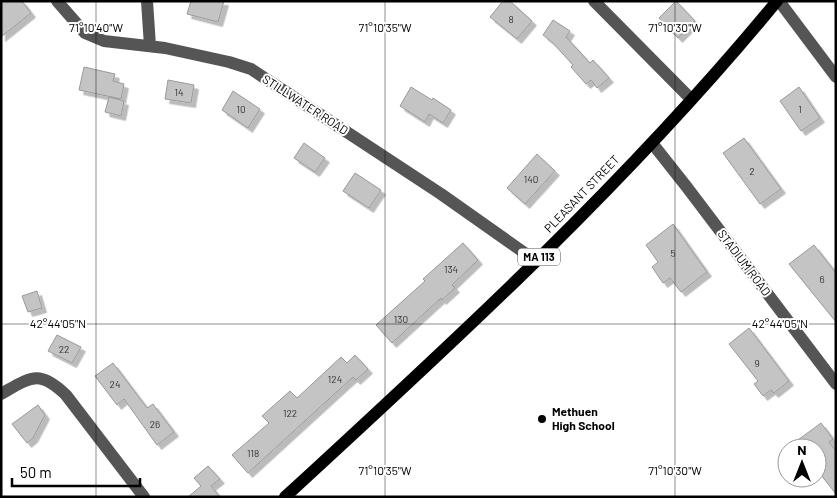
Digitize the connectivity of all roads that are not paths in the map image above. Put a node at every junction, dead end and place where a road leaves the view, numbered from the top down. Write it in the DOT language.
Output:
graph roads {
  1 [pos="58,1"];
  2 [pos="147,1"];
  3 [pos="594,1"];
  4 [pos="778,1"];
  5 [pos="150,46"];
  6 [pos="836,77"];
  7 [pos="691,99"];
  8 [pos="652,143"];
  9 [pos="536,261"];
  10 [pos="836,384"];
  11 [pos="1,394"];
  12 [pos="144,497"];
  13 [pos="285,497"];
  1 -- 5 [label="street, STILLWATER ROAD"];
  2 -- 5 [label="street"];
  3 -- 7 [label="street"];
  4 -- 6 [label="street"];
  4 -- 7 [label="main road, PLEASANT STREET / MA 113"];
  5 -- 9 [label="street, STILLWATER ROAD"];
  7 -- 8 [label="main road, PLEASANT STREET / MA 113"];
  8 -- 9 [label="main road, PLEASANT STREET / MA 113"];
  8 -- 10 [label="street, STADIUM ROAD"];
  9 -- 13 [label="main road, PLEASANT STREET / MA 113"];
  11 -- 12 [label="street"];
}
